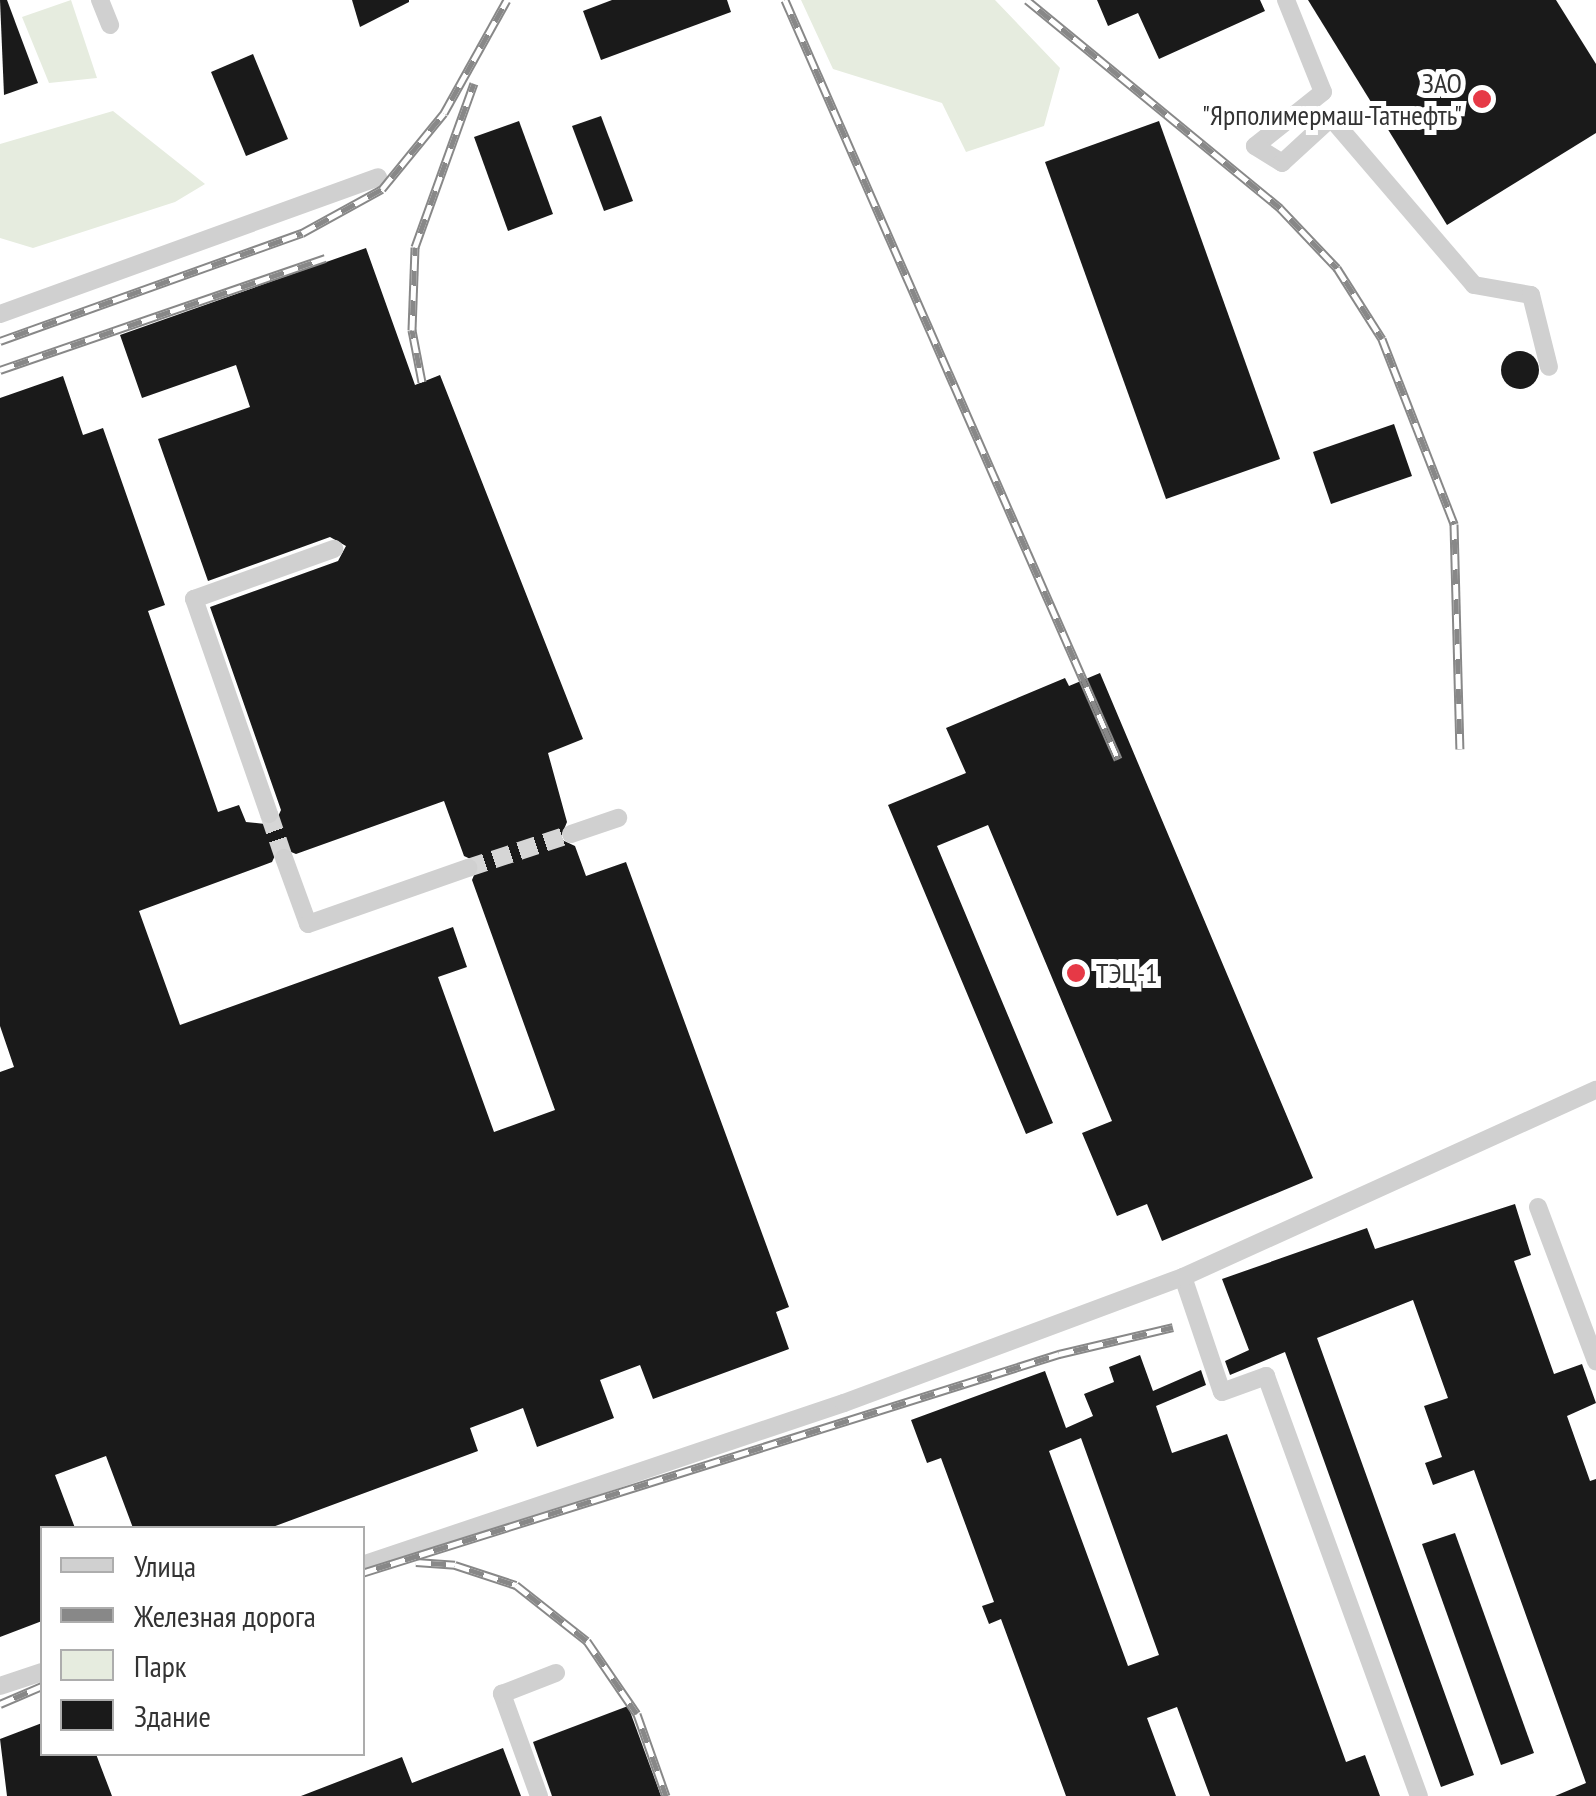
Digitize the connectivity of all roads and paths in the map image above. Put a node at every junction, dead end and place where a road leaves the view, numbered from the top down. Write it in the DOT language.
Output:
graph roads {
  1 [pos="100,0"];
  2 [pos="1286,0"];
  3 [pos="110,25"];
  4 [pos="378,177"];
  5 [pos="0,314"];
  6 [pos="1549,367"];
  7 [pos="334,549"];
  8 [pos="269,814"];
  9 [pos="618,818"];
  10 [pos="571,834"];
  11 [pos="284,858"];
  12 [pos="468,868"];
  13 [pos="1596,1090"];
  14 [pos="1538,1207"];
  15 [pos="1183,1277"];
  16 [pos="1596,1362"];
  17 [pos="365,1564"];
  18 [pos="40,1673"];
  19 [pos="556,1673"];
  20 [pos="0,1686"];
  21 [pos="539,1796"];
  22 [pos="1419,1796"];
  1 -- 3 [label="street"];
  2 -- 6 [label="street"];
  4 -- 5 [label="street"];
  7 -- 8 [label="street"];
  9 -- 10 [label="street"];
  11 -- 12 [label="street"];
  13 -- 15 [label="street"];
  14 -- 16 [label="street"];
  15 -- 17 [label="street"];
  15 -- 22 [label="street"];
  18 -- 20 [label="street"];
  19 -- 21 [label="street"];
}
